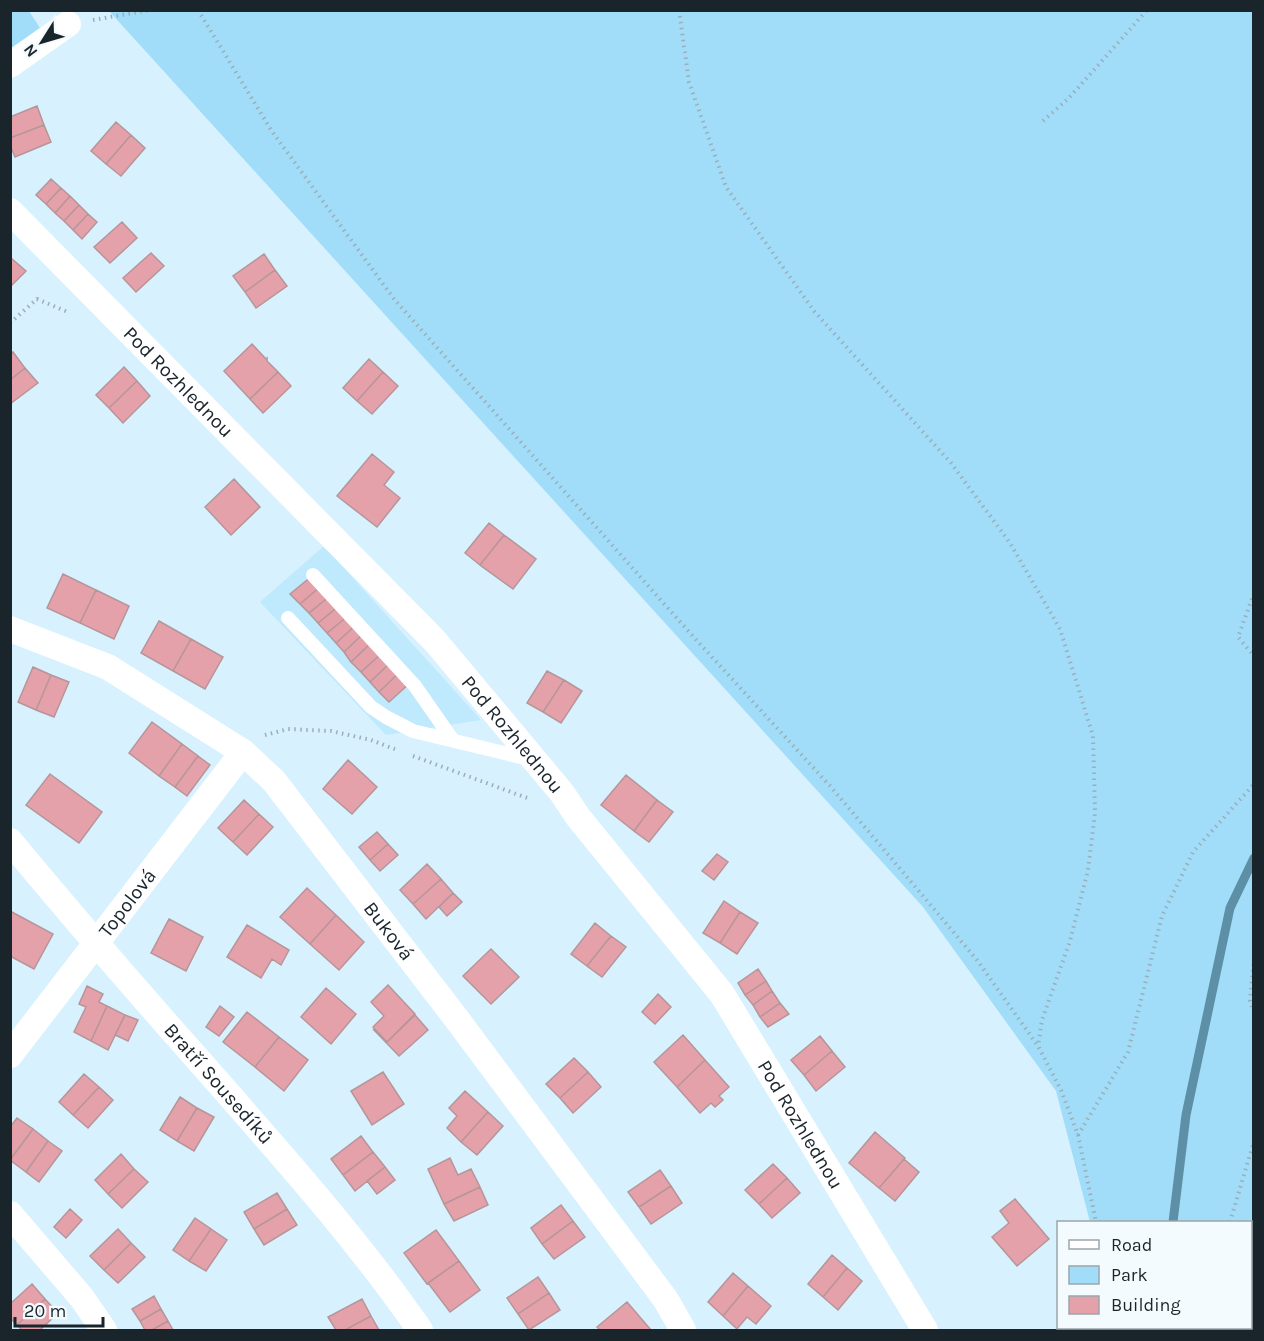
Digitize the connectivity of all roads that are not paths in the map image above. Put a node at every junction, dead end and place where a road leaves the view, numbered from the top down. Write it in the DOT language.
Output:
graph roads {
  1 [pos="68,24"];
  2 [pos="10,64"];
  3 [pos="10,211"];
  4 [pos="313,575"];
  5 [pos="288,618"];
  6 [pos="10,629"];
  7 [pos="452,739"];
  8 [pos="243,752"];
  9 [pos="534,760"];
  10 [pos="10,841"];
  11 [pos="95,944"];
  12 [pos="10,1055"];
  13 [pos="10,1214"];
  14 [pos="104,1330"];
  15 [pos="420,1330"];
  16 [pos="683,1330"];
  17 [pos="925,1330"];
  1 -- 2 [label="street"];
  3 -- 9 [label="street, Pod Rozhlednou"];
  4 -- 7 [label="lane"];
  5 -- 7 [label="lane"];
  6 -- 8 [label="street, Buková"];
  7 -- 9 [label="lane"];
  8 -- 11 [label="street, Topolová"];
  8 -- 16 [label="street, Buková"];
  9 -- 17 [label="street, Pod Rozhlednou"];
  10 -- 11 [label="street, Bratří Sousedíků"];
  11 -- 12 [label="street, Topolová"];
  11 -- 15 [label="street, Bratří Sousedíků"];
  13 -- 14 [label="street"];
}
